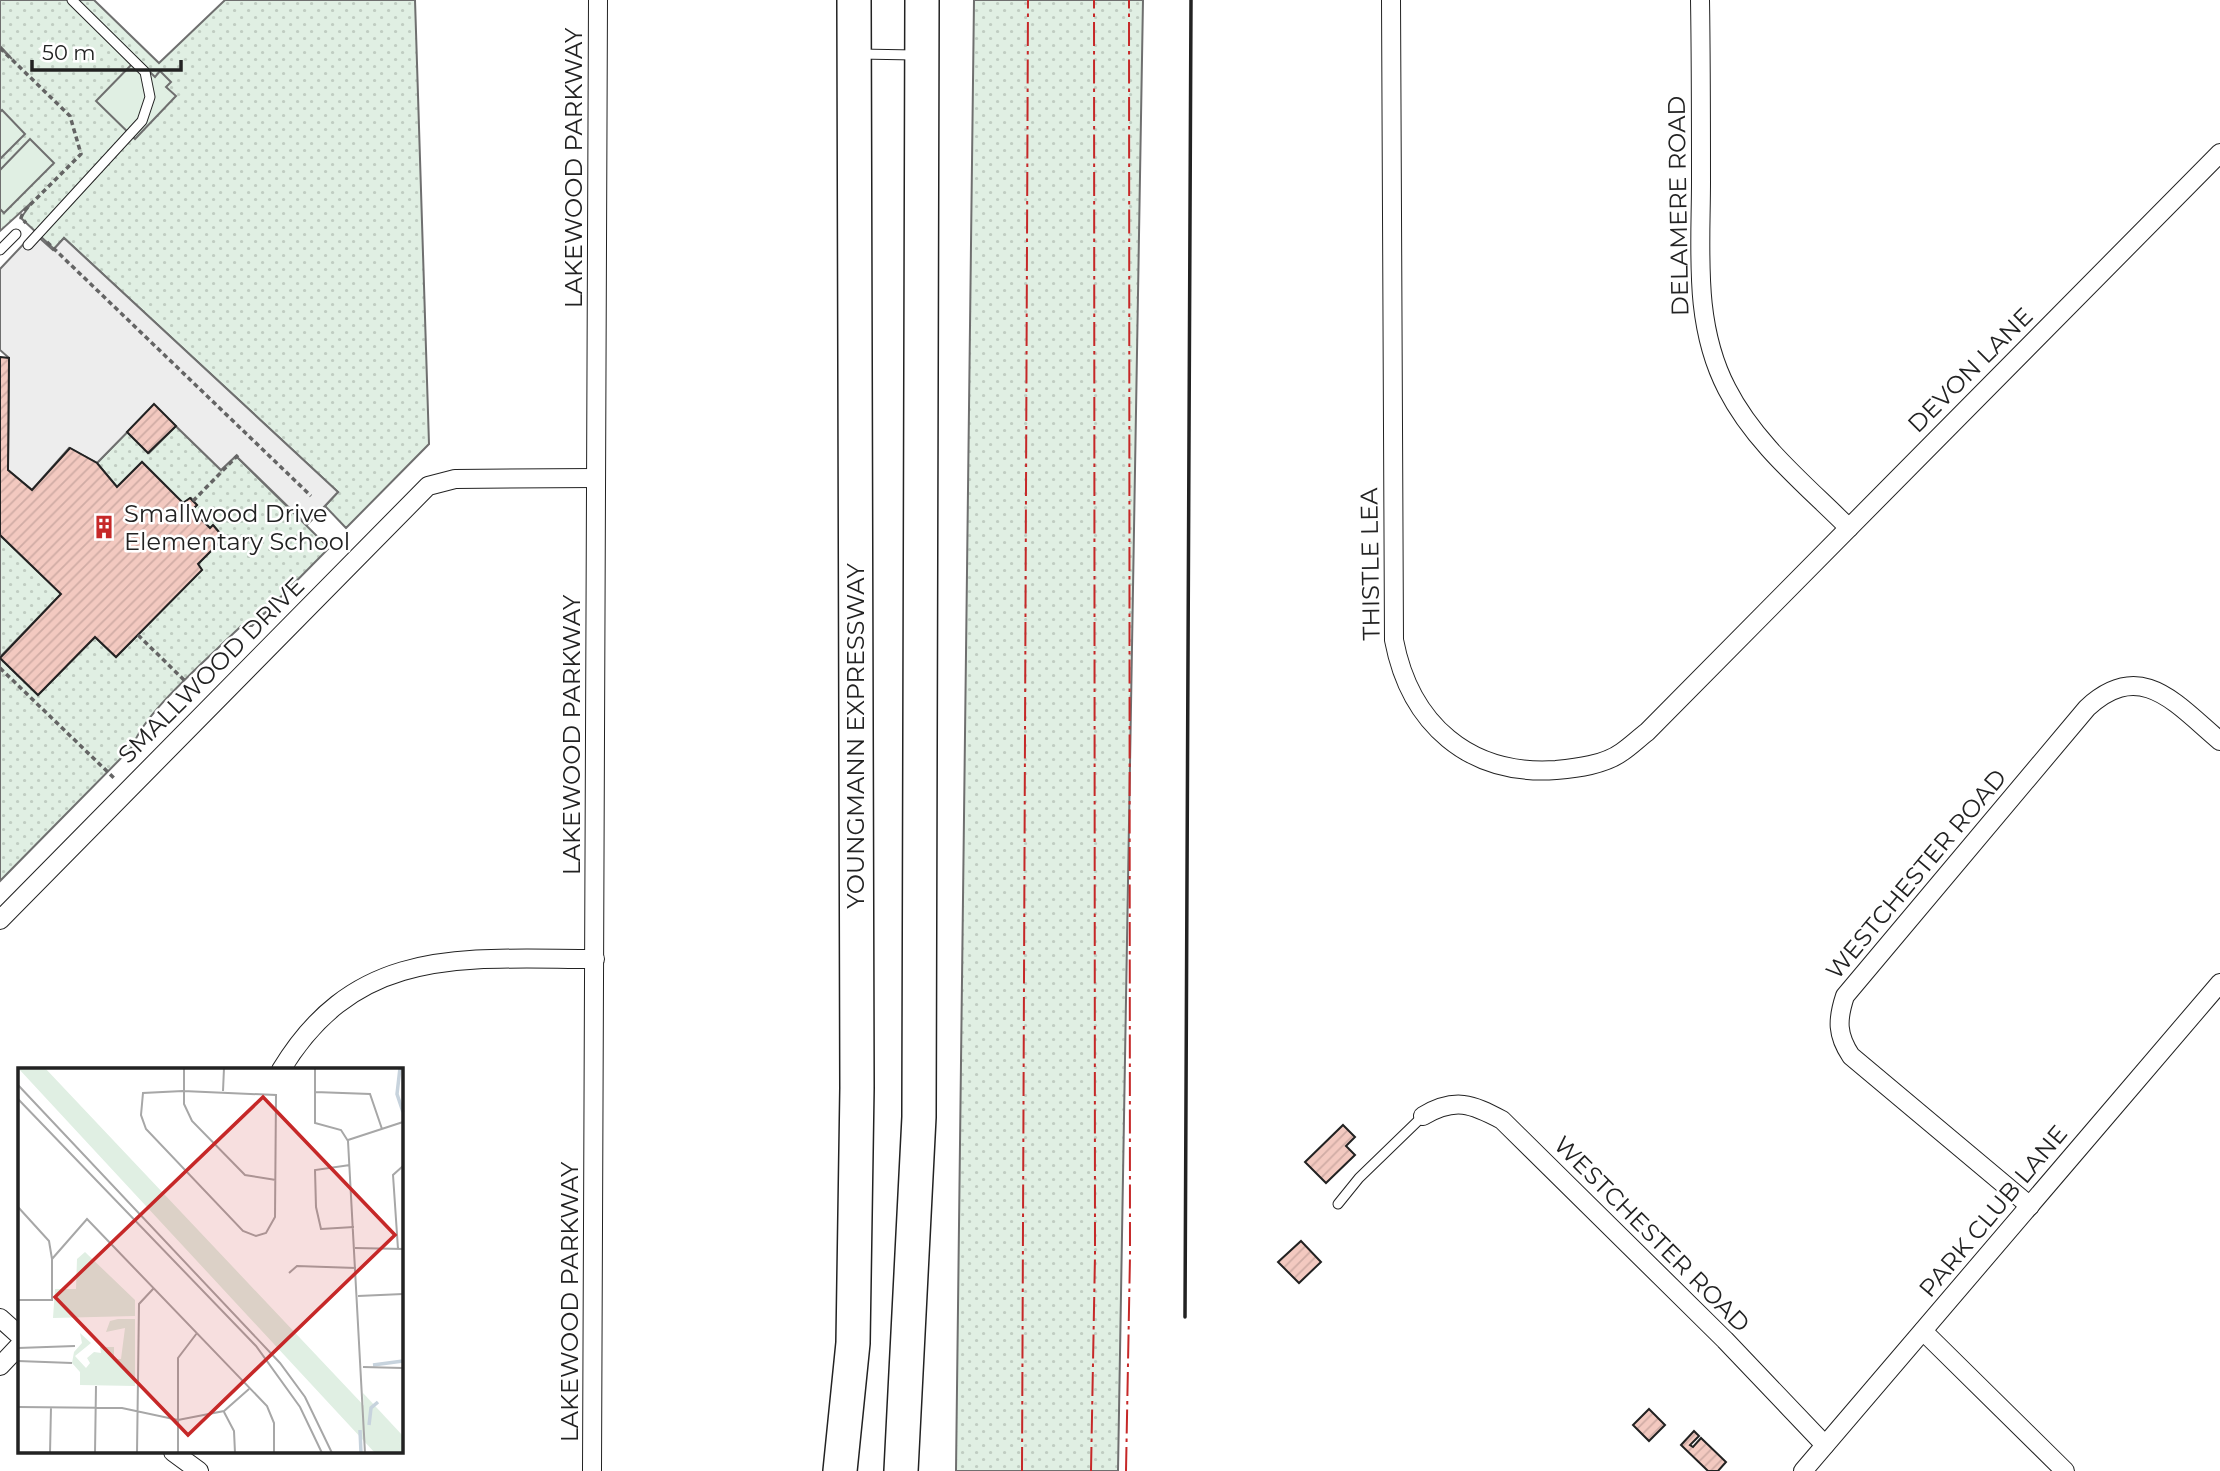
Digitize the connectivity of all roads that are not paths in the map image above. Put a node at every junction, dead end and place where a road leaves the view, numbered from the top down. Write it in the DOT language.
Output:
graph roads {
  1 [pos="72,0"];
  2 [pos="598,0"];
  3 [pos="854,0"];
  4 [pos="922,0"];
  5 [pos="1391,0"];
  6 [pos="1700,0"];
  7 [pos="854,54"];
  8 [pos="922,55"];
  9 [pos="2220,153"];
  10 [pos="16,234"];
  11 [pos="28,245"];
  12 [pos="0,250"];
  13 [pos="596,478"];
  14 [pos="1849,528"];
  15 [pos="1756,622"];
  16 [pos="2220,741"];
  17 [pos="0,920"];
  18 [pos="594,959"];
  19 [pos="2220,983"];
  20 [pos="282,1068"];
  21 [pos="1423,1116"];
  22 [pos="1338,1204"];
  23 [pos="2030,1206"];
  24 [pos="0,1318"];
  25 [pos="1923,1331"];
  26 [pos="18,1334"];
  27 [pos="18,1347"];
  28 [pos="0,1366"];
  29 [pos="1825,1446"];
  30 [pos="176,1454"];
  31 [pos="199,1471"];
  32 [pos="592,1471"];
  33 [pos="840,1471"];
  34 [pos="901,1471"];
  35 [pos="1803,1471"];
  36 [pos="2065,1471"];
  1 -- 11 [label="lane"];
  2 -- 13 [label="street, LAKEWOOD PARKWAY"];
  3 -- 7 [label="highway, YOUNGMANN EXPRESSWAY"];
  4 -- 8 [label="highway"];
  5 -- 15 [label="street, THISTLE LEA"];
  6 -- 14 [label="street, DELAMERE ROAD"];
  7 -- 8 [label="lane"];
  7 -- 33 [label="highway, YOUNGMANN EXPRESSWAY"];
  8 -- 34 [label="highway"];
  9 -- 14 [label="street, DEVON LANE"];
  10 -- 12 [label="lane"];
  13 -- 17 [label="street, SMALLWOOD DRIVE"];
  13 -- 18 [label="street, LAKEWOOD PARKWAY"];
  14 -- 15 [label="street, DEVON LANE"];
  16 -- 23 [label="street, WESTCHESTER ROAD"];
  18 -- 20 [label="street"];
  18 -- 32 [label="street, LAKEWOOD PARKWAY"];
  19 -- 23 [label="street, PARK CLUB LANE"];
  21 -- 22 [label="lane"];
  21 -- 29 [label="street, WESTCHESTER ROAD"];
  23 -- 25 [label="street, PARK CLUB LANE"];
  24 -- 26 [label="street"];
  25 -- 29 [label="street, PARK CLUB LANE"];
  25 -- 36 [label="street"];
  27 -- 28 [label="street"];
  29 -- 35 [label="street, PARK CLUB LANE"];
  30 -- 31 [label="street"];
}
